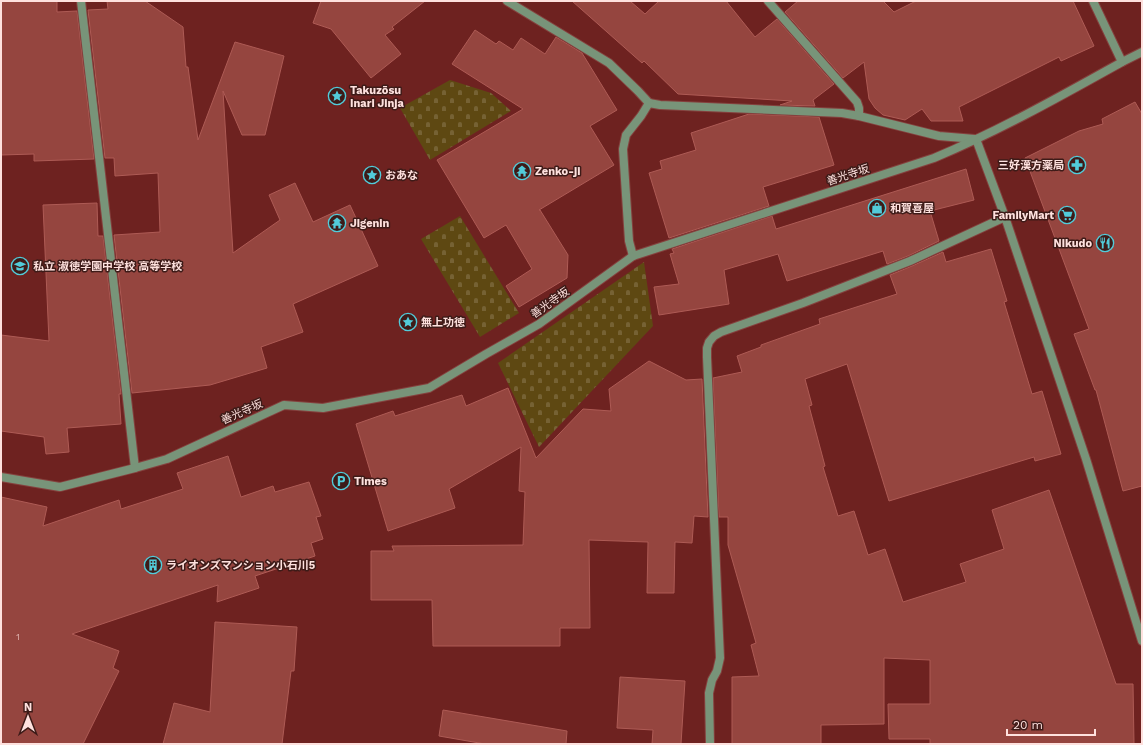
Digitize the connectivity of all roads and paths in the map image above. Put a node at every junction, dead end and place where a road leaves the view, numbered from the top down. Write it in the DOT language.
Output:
graph roads {
  1 [pos="81,1"];
  2 [pos="507,1"];
  3 [pos="768,1"];
  4 [pos="1093,1"];
  5 [pos="1142,52"];
  6 [pos="1122,62"];
  7 [pos="649,103"];
  8 [pos="860,116"];
  9 [pos="976,139"];
  10 [pos="1005,217"];
  11 [pos="633,256"];
  12 [pos="135,468"];
  13 [pos="1,477"];
  14 [pos="1142,641"];
  15 [pos="710,744"];
  1 -- 12 [label="street"];
  2 -- 7 [label="street"];
  3 -- 8 [label="street"];
  4 -- 6 [label="street"];
  5 -- 6 [label="street, 善光寺坂"];
  6 -- 9 [label="street, 善光寺坂"];
  7 -- 8 [label="street"];
  7 -- 11 [label="street"];
  8 -- 9 [label="street"];
  9 -- 10 [label="street"];
  9 -- 11 [label="street, 善光寺坂"];
  10 -- 14 [label="street"];
  10 -- 15 [label="street"];
  11 -- 12 [label="street, 善光寺坂"];
  12 -- 13 [label="street, 善光寺坂"];
}
